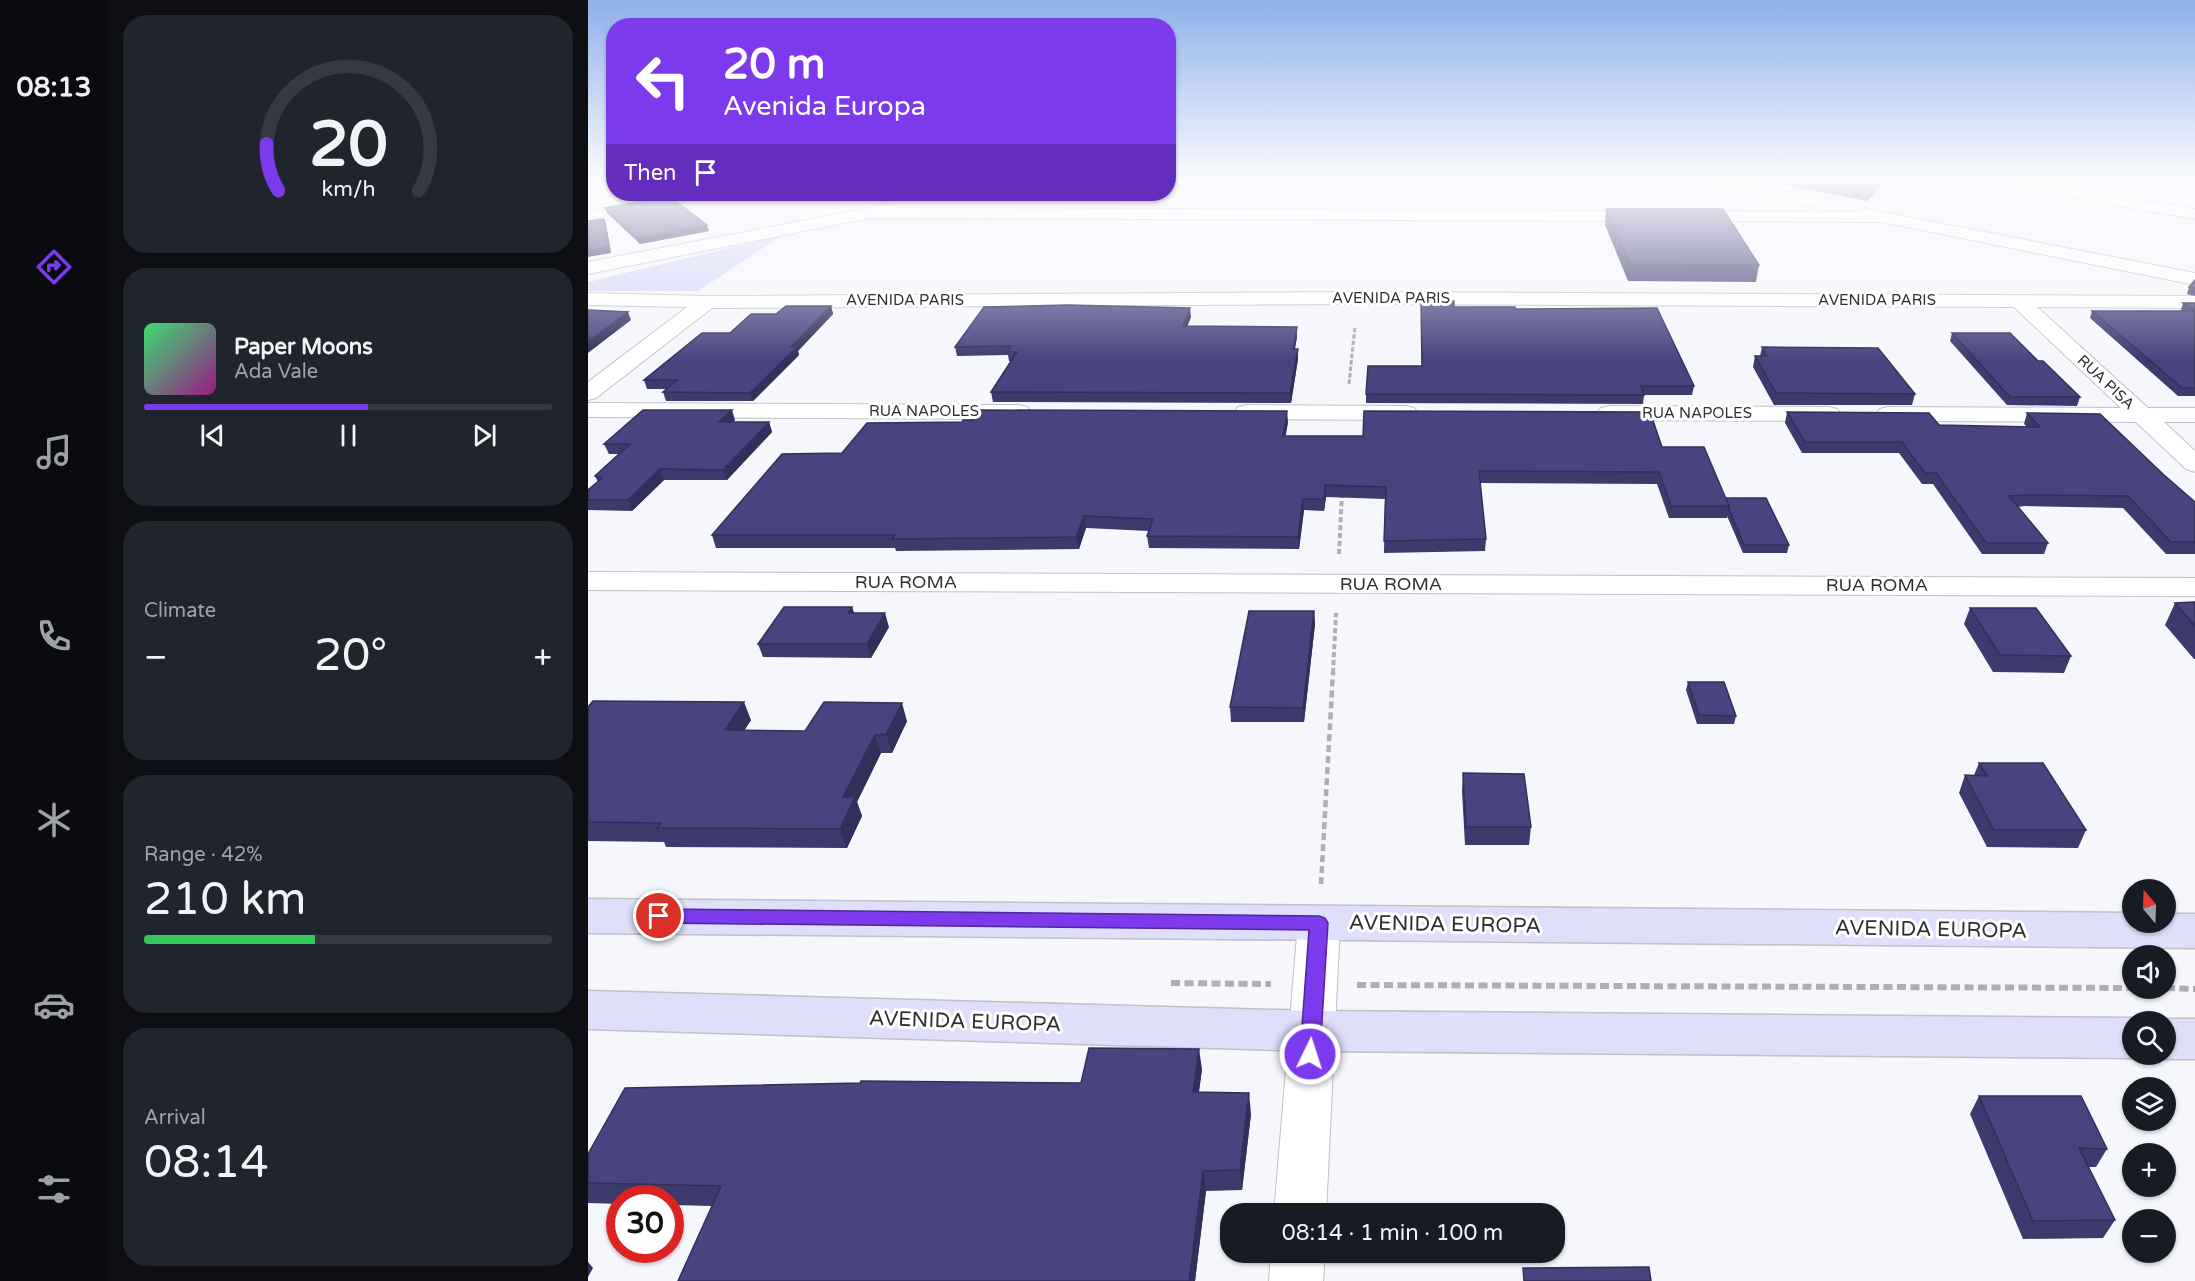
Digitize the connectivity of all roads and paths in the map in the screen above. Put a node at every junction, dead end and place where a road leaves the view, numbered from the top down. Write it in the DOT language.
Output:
graph roads {
  1 [pos="727,241"];
  2 [pos="2002,241"];
  3 [pos="588,268"];
  4 [pos="2195,279"];
  5 [pos="588,299"];
  6 [pos="2018,300"];
  7 [pos="707,302"];
  8 [pos="2195,302"];
  9 [pos="588,393"];
  10 [pos="588,410"];
  11 [pos="1038,412"];
  12 [pos="1228,412"];
  13 [pos="1430,413"];
  14 [pos="1584,413"];
  15 [pos="2141,415"];
  16 [pos="2195,415"];
  17 [pos="2195,464"];
  18 [pos="588,581"];
  19 [pos="2195,586"];
  20 [pos="588,916"];
  21 [pos="1319,923"];
  22 [pos="2195,931"];
  23 [pos="2176,988"];
  24 [pos="2195,988"];
  25 [pos="588,1010"];
  26 [pos="1312,1031"];
  27 [pos="2122,1038"];
  28 [pos="2176,1038"];
  29 [pos="2195,1039"];
  30 [pos="1301,1203"];
  31 [pos="1297,1263"];
  32 [pos="1296,1281"];
  1 -- 3 [label="street"];
  2 -- 4 [label="street"];
  5 -- 7 [label="street, AVENIDA PARIS"];
  6 -- 7 [label="street, AVENIDA PARIS"];
  6 -- 8 [label="street, AVENIDA PARIS"];
  6 -- 15 [label="street, RUA PISA"];
  7 -- 9 [label="street"];
  10 -- 11 [label="street, RUA NAPOLES"];
  12 -- 13 [label="street"];
  14 -- 15 [label="street, RUA NAPOLES"];
  15 -- 16 [label="street, RUA NAPOLES"];
  15 -- 17 [label="street, RUA PISA"];
  18 -- 19 [label="street, RUA ROMA"];
  20 -- 21 [label="main road, AVENIDA EUROPA"];
  21 -- 22 [label="main road, AVENIDA EUROPA"];
  21 -- 26 [label="street"];
  23 -- 24 [label="path"];
  25 -- 26 [label="main road, AVENIDA EUROPA"];
  26 -- 27 [label="main road, AVENIDA EUROPA"];
  26 -- 30 [label="street"];
  28 -- 29 [label="main road"];
  31 -- 32 [label="street"];
}
